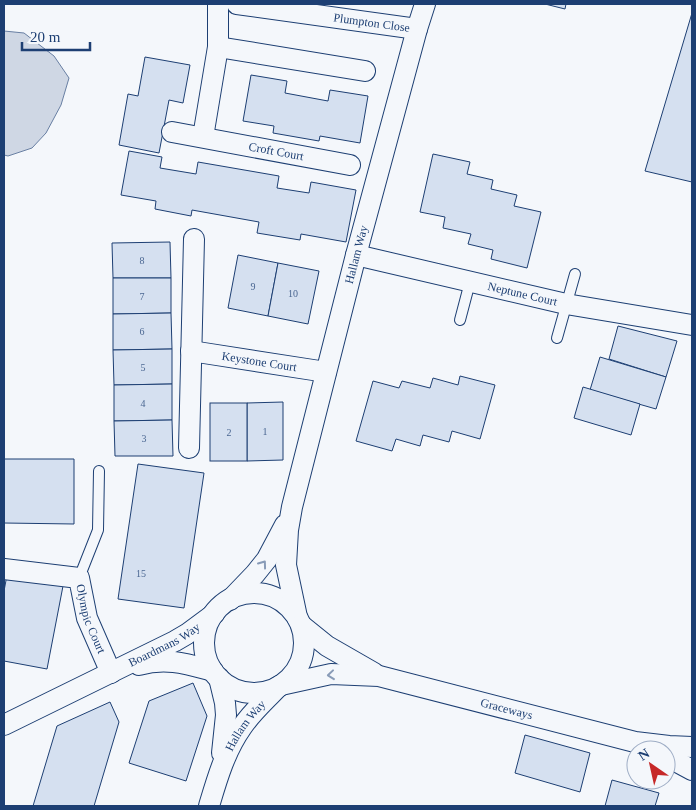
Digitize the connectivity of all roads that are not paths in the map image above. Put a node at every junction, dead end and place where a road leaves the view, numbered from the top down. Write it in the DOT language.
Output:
graph roads {
  1 [pos="218,4"];
  2 [pos="245,4"];
  3 [pos="425,4"];
  4 [pos="417,29"];
  5 [pos="218,47"];
  6 [pos="365,71"];
  7 [pos="172,132"];
  8 [pos="202,137"];
  9 [pos="350,165"];
  10 [pos="194,238"];
  11 [pos="356,254"];
  12 [pos="575,274"];
  13 [pos="470,282"];
  14 [pos="566,304"];
  15 [pos="460,320"];
  16 [pos="692,325"];
  17 [pos="558,338"];
  18 [pos="191,351"];
  19 [pos="326,372"];
  20 [pos="189,448"];
  21 [pos="99,471"];
  22 [pos="292,507"];
  23 [pos="4,569"];
  24 [pos="79,578"];
  25 [pos="230,600"];
  26 [pos="215,613"];
  27 [pos="299,621"];
  28 [pos="110,673"];
  29 [pos="216,675"];
  30 [pos="379,676"];
  31 [pos="280,686"];
  32 [pos="4,725"];
  33 [pos="627,740"];
  34 [pos="676,746"];
  35 [pos="692,747"];
  36 [pos="676,761"];
  37 [pos="220,770"];
  38 [pos="692,770"];
  39 [pos="209,806"];
  1 -- 5 [label="street"];
  2 -- 4 [label="street, Plumpton Close"];
  3 -- 4 [label="street, Hallam Way"];
  4 -- 11 [label="street, Hallam Way"];
  5 -- 6 [label="street"];
  5 -- 8 [label="street"];
  7 -- 8 [label="street, Croft Court"];
  8 -- 9 [label="street, Croft Court"];
  10 -- 18 [label="street"];
  11 -- 13 [label="street, Neptune Court"];
  11 -- 19 [label="street, Hallam Way"];
  12 -- 14 [label="lane"];
  13 -- 14 [label="street, Neptune Court"];
  13 -- 15 [label="lane"];
  14 -- 16 [label="street, Neptune Court"];
  14 -- 17 [label="lane"];
  18 -- 19 [label="street, Keystone Court"];
  18 -- 20 [label="street"];
  19 -- 22 [label="street, Hallam Way"];
  21 -- 24 [label="lane"];
  25 -- 22 [label="street, Hallam Way, one-way"];
  22 -- 27 [label="street, Hallam Way"];
  23 -- 24 [label="street, Olympic Court"];
  24 -- 28 [label="street, Olympic Court"];
  25 -- 26 [label="street"];
  25 -- 27 [label="street"];
  26 -- 28 [label="street, Boardmans Way"];
  26 -- 29 [label="street"];
  27 -- 30 [label="street, Graceways"];
  27 -- 31 [label="street"];
  28 -- 29 [label="street, Boardmans Way"];
  28 -- 32 [label="street, Boardmans Way"];
  29 -- 31 [label="street"];
  29 -- 37 [label="street, Hallam Way"];
  30 -- 31 [label="street, Graceways, one-way"];
  30 -- 33 [label="street, Graceways"];
  31 -- 37 [label="street, Hallam Way"];
  34 -- 35 [label="street, Graceways"];
  36 -- 38 [label="street"];
  37 -- 39 [label="street, Hallam Way"];
}
